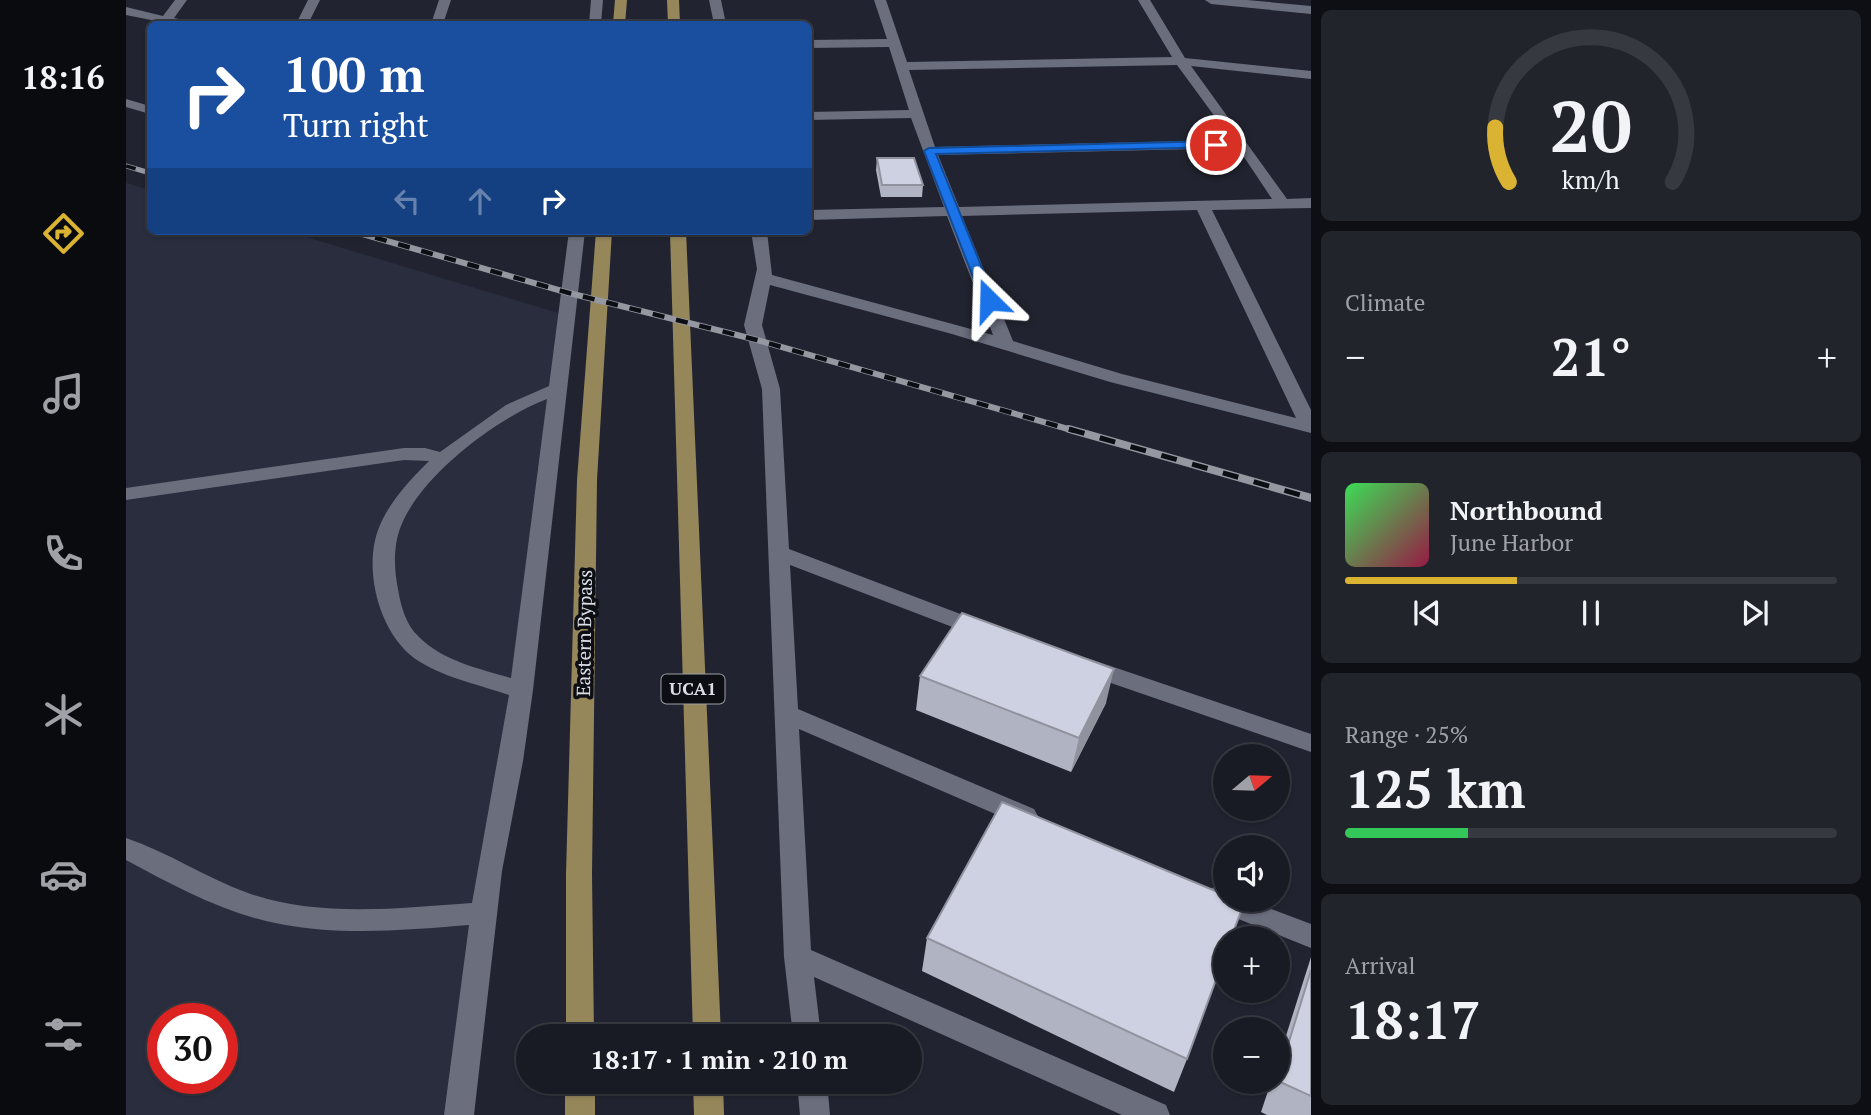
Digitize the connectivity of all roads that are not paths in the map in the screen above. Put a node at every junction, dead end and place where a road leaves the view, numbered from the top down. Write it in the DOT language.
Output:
graph roads {
  1 [pos="181,0"];
  2 [pos="314,0"];
  3 [pos="445,0"];
  4 [pos="597,0"];
  5 [pos="621,0"];
  6 [pos="673,0"];
  7 [pos="715,0"];
  8 [pos="880,0"];
  9 [pos="1144,0"];
  10 [pos="1211,0"];
  11 [pos="1311,10"];
  12 [pos="126,11"];
  13 [pos="166,19"];
  14 [pos="174,21"];
  15 [pos="304,21"];
  16 [pos="438,21"];
  17 [pos="596,21"];
  18 [pos="619,21"];
  19 [pos="674,21"];
  20 [pos="719,21"];
  21 [pos="894,43"];
  22 [pos="812,44"];
  23 [pos="1181,61"];
  24 [pos="901,66"];
  25 [pos="1311,75"];
  26 [pos="126,103"];
  27 [pos="147,109"];
  28 [pos="917,114"];
  29 [pos="812,116"];
  30 [pos="1242,144"];
  31 [pos="929,151"];
  32 [pos="1282,203"];
  33 [pos="1311,203"];
  34 [pos="1202,205"];
  35 [pos="953,212"];
  36 [pos="812,215"];
  37 [pos="577,235"];
  38 [pos="604,235"];
  39 [pos="678,235"];
  40 [pos="760,235"];
  41 [pos="764,278"];
  42 [pos="1006,345"];
  43 [pos="558,389"];
  44 [pos="1310,427"];
  45 [pos="443,459"];
  46 [pos="126,494"];
  47 [pos="779,553"];
  48 [pos="1008,639"];
  49 [pos="1060,657"];
  50 [pos="521,690"];
  51 [pos="787,714"];
  52 [pos="1311,743"];
  53 [pos="1052,828"];
  54 [pos="126,848"];
  55 [pos="1192,888"];
  56 [pos="485,913"];
  57 [pos="1311,936"];
  58 [pos="798,957"];
  59 [pos="580,1024"];
  60 [pos="706,1024"];
  61 [pos="806,1024"];
  62 [pos="580,1094"];
  63 [pos="708,1094"];
  64 [pos="812,1094"];
  65 [pos="459,1115"];
  66 [pos="580,1115"];
  67 [pos="709,1115"];
  68 [pos="815,1115"];
  69 [pos="1155,1115"];
  1 -- 13 [label="street"];
  2 -- 15 [label="street"];
  3 -- 16 [label="street"];
  4 -- 17 [label="street"];
  5 -- 18 [label="main road"];
  6 -- 19 [label="main road"];
  7 -- 20 [label="street"];
  8 -- 21 [label="street"];
  9 -- 23 [label="street"];
  10 -- 11 [label="street"];
  12 -- 13 [label="street"];
  13 -- 14 [label="street"];
  21 -- 22 [label="street"];
  21 -- 24 [label="street"];
  23 -- 24 [label="street"];
  23 -- 25 [label="street"];
  23 -- 30 [label="street"];
  24 -- 28 [label="street"];
  26 -- 27 [label="street"];
  28 -- 29 [label="street"];
  28 -- 31 [label="street"];
  30 -- 31 [label="street"];
  30 -- 32 [label="street"];
  31 -- 35 [label="street"];
  32 -- 33 [label="street"];
  32 -- 34 [label="street"];
  34 -- 35 [label="street"];
  34 -- 44 [label="street"];
  35 -- 36 [label="street"];
  35 -- 42 [label="street"];
  37 -- 43 [label="street"];
  38 -- 59 [label="main road, Eastern Bypass"];
  39 -- 60 [label="main road, UCA1"];
  40 -- 41 [label="street"];
  41 -- 42 [label="street"];
  41 -- 47 [label="street"];
  42 -- 44 [label="street"];
  43 -- 45 [label="street"];
  43 -- 50 [label="street"];
  45 -- 46 [label="street"];
  45 -- 50 [label="street"];
  47 -- 48 [label="street"];
  47 -- 51 [label="street"];
  49 -- 52 [label="street"];
  50 -- 56 [label="street"];
  51 -- 53 [label="street"];
  51 -- 58 [label="street"];
  54 -- 56 [label="street"];
  55 -- 57 [label="street"];
  56 -- 65 [label="street"];
  58 -- 61 [label="street"];
  58 -- 69 [label="street"];
  62 -- 66 [label="main road"];
  63 -- 67 [label="main road"];
  64 -- 68 [label="street"];
}
